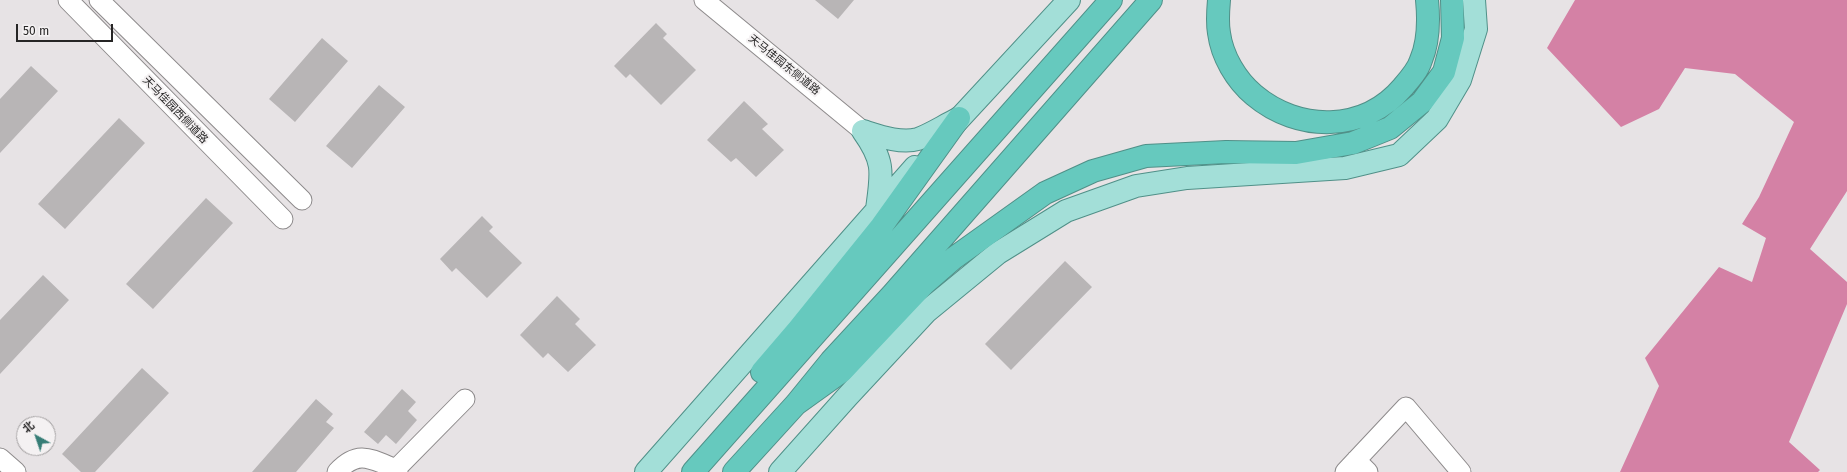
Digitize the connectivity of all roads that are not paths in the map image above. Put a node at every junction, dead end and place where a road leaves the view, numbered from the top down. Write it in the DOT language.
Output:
graph roads {
  1 [pos="68,0"];
  2 [pos="100,0"];
  3 [pos="704,0"];
  4 [pos="1069,0"];
  5 [pos="1111,0"];
  6 [pos="1151,0"];
  7 [pos="1219,0"];
  8 [pos="1427,0"];
  9 [pos="1452,0"];
  10 [pos="1474,0"];
  11 [pos="959,118"];
  12 [pos="863,131"];
  13 [pos="302,200"];
  14 [pos="879,218"];
  15 [pos="283,219"];
  16 [pos="994,228"];
  17 [pos="907,333"];
  18 [pos="836,366"];
  19 [pos="465,399"];
  20 [pos="1356,468"];
  21 [pos="397,470"];
  22 [pos="337,472"];
  23 [pos="646,472"];
  24 [pos="680,472"];
  25 [pos="693,472"];
  26 [pos="734,472"];
  27 [pos="780,472"];
  28 [pos="1461,472"];
  1 -- 15 [label="street, 天马佳园西侧道路"];
  2 -- 13 [label="street"];
  3 -- 12 [label="street, 天马佳园东侧道路"];
  4 -- 11 [label="main road"];
  5 -- 25 [label="highway"];
  6 -- 18 [label="highway"];
  7 -- 8 [label="highway"];
  9 -- 16 [label="highway"];
  10 -- 17 [label="main road"];
  11 -- 12 [label="main road"];
  11 -- 14 [label="highway"];
  12 -- 14 [label="main road"];
  14 -- 23 [label="main road"];
  14 -- 24 [label="highway"];
  16 -- 17 [label="main road"];
  16 -- 18 [label="highway"];
  17 -- 27 [label="main road"];
  18 -- 26 [label="highway"];
  19 -- 21 [label="street"];
  20 -- 28 [label="street"];
  21 -- 22 [label="street"];
}
